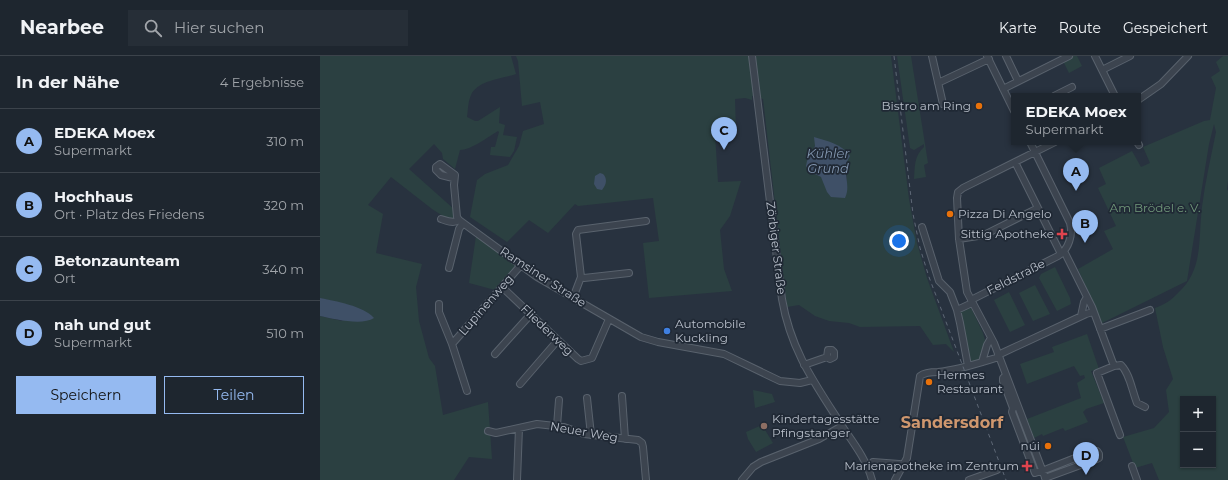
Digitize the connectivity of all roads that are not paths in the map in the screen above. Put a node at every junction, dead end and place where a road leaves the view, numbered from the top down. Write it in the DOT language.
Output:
graph roads {
  1 [pos="752,56"];
  2 [pos="932,56"];
  3 [pos="1006,56"];
  4 [pos="1069,56"];
  5 [pos="1095,56"];
  6 [pos="1130,56"];
  7 [pos="1188,56"];
  8 [pos="988,58"];
  9 [pos="1102,70"];
  10 [pos="1018,81"];
  11 [pos="938,83"];
  12 [pos="1072,87"];
  13 [pos="1003,89"];
  14 [pos="1060,93"];
  15 [pos="1114,93"];
  16 [pos="1141,98"];
  17 [pos="943,104"];
  18 [pos="1011,105"];
  19 [pos="1032,145"];
  20 [pos="1049,145"];
  21 [pos="1035,152"];
  22 [pos="1015,162"];
  23 [pos="453,178"];
  24 [pos="1038,208"];
  25 [pos="441,219"];
  26 [pos="461,221"];
  27 [pos="646,221"];
  28 [pos="922,228"];
  29 [pos="959,239"];
  30 [pos="1063,252"];
  31 [pos="521,265"];
  32 [pos="449,268"];
  33 [pos="630,272"];
  34 [pos="581,277"];
  35 [pos="502,287"];
  36 [pos="1087,297"];
  37 [pos="573,298"];
  38 [pos="971,301"];
  39 [pos="439,304"];
  40 [pos="957,310"];
  41 [pos="1150,310"];
  42 [pos="1093,312"];
  43 [pos="531,314"];
  44 [pos="1082,316"];
  45 [pos="609,319"];
  46 [pos="1100,329"];
  47 [pos="991,338"];
  48 [pos="558,340"];
  49 [pos="452,344"];
  50 [pos="495,354"];
  51 [pos="827,356"];
  52 [pos="999,356"];
  53 [pos="982,362"];
  54 [pos="804,365"];
  55 [pos="966,366"];
  56 [pos="1114,366"];
  57 [pos="812,380"];
  58 [pos="520,384"];
  59 [pos="467,391"];
  60 [pos="622,396"];
  61 [pos="587,398"];
  62 [pos="559,400"];
  63 [pos="1145,407"];
  64 [pos="1016,408"];
  65 [pos="558,426"];
  66 [pos="842,426"];
  67 [pos="519,428"];
  68 [pos="488,431"];
  69 [pos="591,435"];
  70 [pos="1120,435"];
  71 [pos="1029,436"];
  72 [pos="1022,438"];
  73 [pos="625,439"];
  74 [pos="873,462"];
  75 [pos="904,465"];
  76 [pos="1132,466"];
  77 [pos="997,470"];
  78 [pos="1042,470"];
  79 [pos="1046,479"];
  80 [pos="517,480"];
  81 [pos="646,480"];
  82 [pos="742,480"];
  83 [pos="872,480"];
  84 [pos="895,480"];
  85 [pos="969,480"];
  86 [pos="1137,480"];
  1 -- 54 [label="street, Zörbiger Straße"];
  2 -- 11 [label="street"];
  3 -- 10 [label="street"];
  4 -- 10 [label="street"];
  5 -- 9 [label="street"];
  6 -- 9 [label="street"];
  7 -- 16 [label="street"];
  8 -- 11 [label="street"];
  8 -- 13 [label="street"];
  9 -- 15 [label="street"];
  10 -- 13 [label="street"];
  11 -- 17 [label="street"];
  12 -- 14 [label="street"];
  13 -- 18 [label="street"];
  19 -- 21 [label="street"];
  20 -- 21 [label="street"];
  21 -- 22 [label="street"];
  21 -- 30 [label="street"];
  22 -- 24 [label="street"];
  22 -- 29 [label="street"];
  23 -- 26 [label="street"];
  24 -- 29 [label="street"];
  24 -- 30 [label="street"];
  25 -- 26 [label="street"];
  26 -- 31 [label="street, Ramsiner Straße"];
  26 -- 32 [label="street"];
  27 -- 34 [label="street"];
  28 -- 40 [label="street"];
  29 -- 38 [label="street"];
  30 -- 36 [label="street"];
  30 -- 38 [label="street, Feldstraße"];
  31 -- 35 [label="street, Lupinenweg"];
  31 -- 37 [label="street, Ramsiner Straße"];
  33 -- 34 [label="street"];
  34 -- 37 [label="street"];
  35 -- 43 [label="street, Fliederweg"];
  35 -- 49 [label="street, Lupinenweg"];
  36 -- 42 [label="street"];
  36 -- 44 [label="street"];
  37 -- 45 [label="street, Ramsiner Straße"];
  38 -- 40 [label="street, Feldstraße"];
  38 -- 47 [label="street"];
  39 -- 49 [label="street, Lupinenweg"];
  40 -- 55 [label="street"];
  41 -- 46 [label="street"];
  42 -- 44 [label="street"];
  42 -- 46 [label="street"];
  43 -- 48 [label="street, Fliederweg"];
  43 -- 50 [label="street"];
  44 -- 52 [label="street"];
  45 -- 48 [label="street, Fliederweg"];
  45 -- 57 [label="street, Ramsiner Straße"];
  46 -- 56 [label="street"];
  47 -- 52 [label="street"];
  47 -- 53 [label="street"];
  48 -- 58 [label="street"];
  49 -- 59 [label="street, Lupinenweg"];
  51 -- 54 [label="street"];
  52 -- 53 [label="street"];
  52 -- 64 [label="street"];
  53 -- 55 [label="street"];
  54 -- 57 [label="street, Zörbiger Straße"];
  55 -- 75 [label="street"];
  56 -- 63 [label="street"];
  56 -- 70 [label="street"];
  57 -- 66 [label="street, Zörbiger Straße"];
  60 -- 73 [label="street"];
  61 -- 69 [label="street"];
  62 -- 65 [label="street"];
  64 -- 71 [label="street"];
  64 -- 72 [label="street"];
  65 -- 67 [label="street, Neuer Weg"];
  65 -- 69 [label="street, Neuer Weg"];
  66 -- 82 [label="street"];
  66 -- 83 [label="street, Zörbiger Straße"];
  67 -- 68 [label="street, Neuer Weg"];
  67 -- 80 [label="street"];
  69 -- 73 [label="street, Neuer Weg"];
  71 -- 72 [label="street"];
  71 -- 78 [label="street"];
  72 -- 78 [label="street"];
  73 -- 81 [label="street, Neuer Weg"];
  74 -- 75 [label="street"];
  75 -- 84 [label="street"];
  76 -- 86 [label="street"];
  77 -- 85 [label="street"];
  78 -- 79 [label="street"];
  78 -- 79 [label="street"];
}
